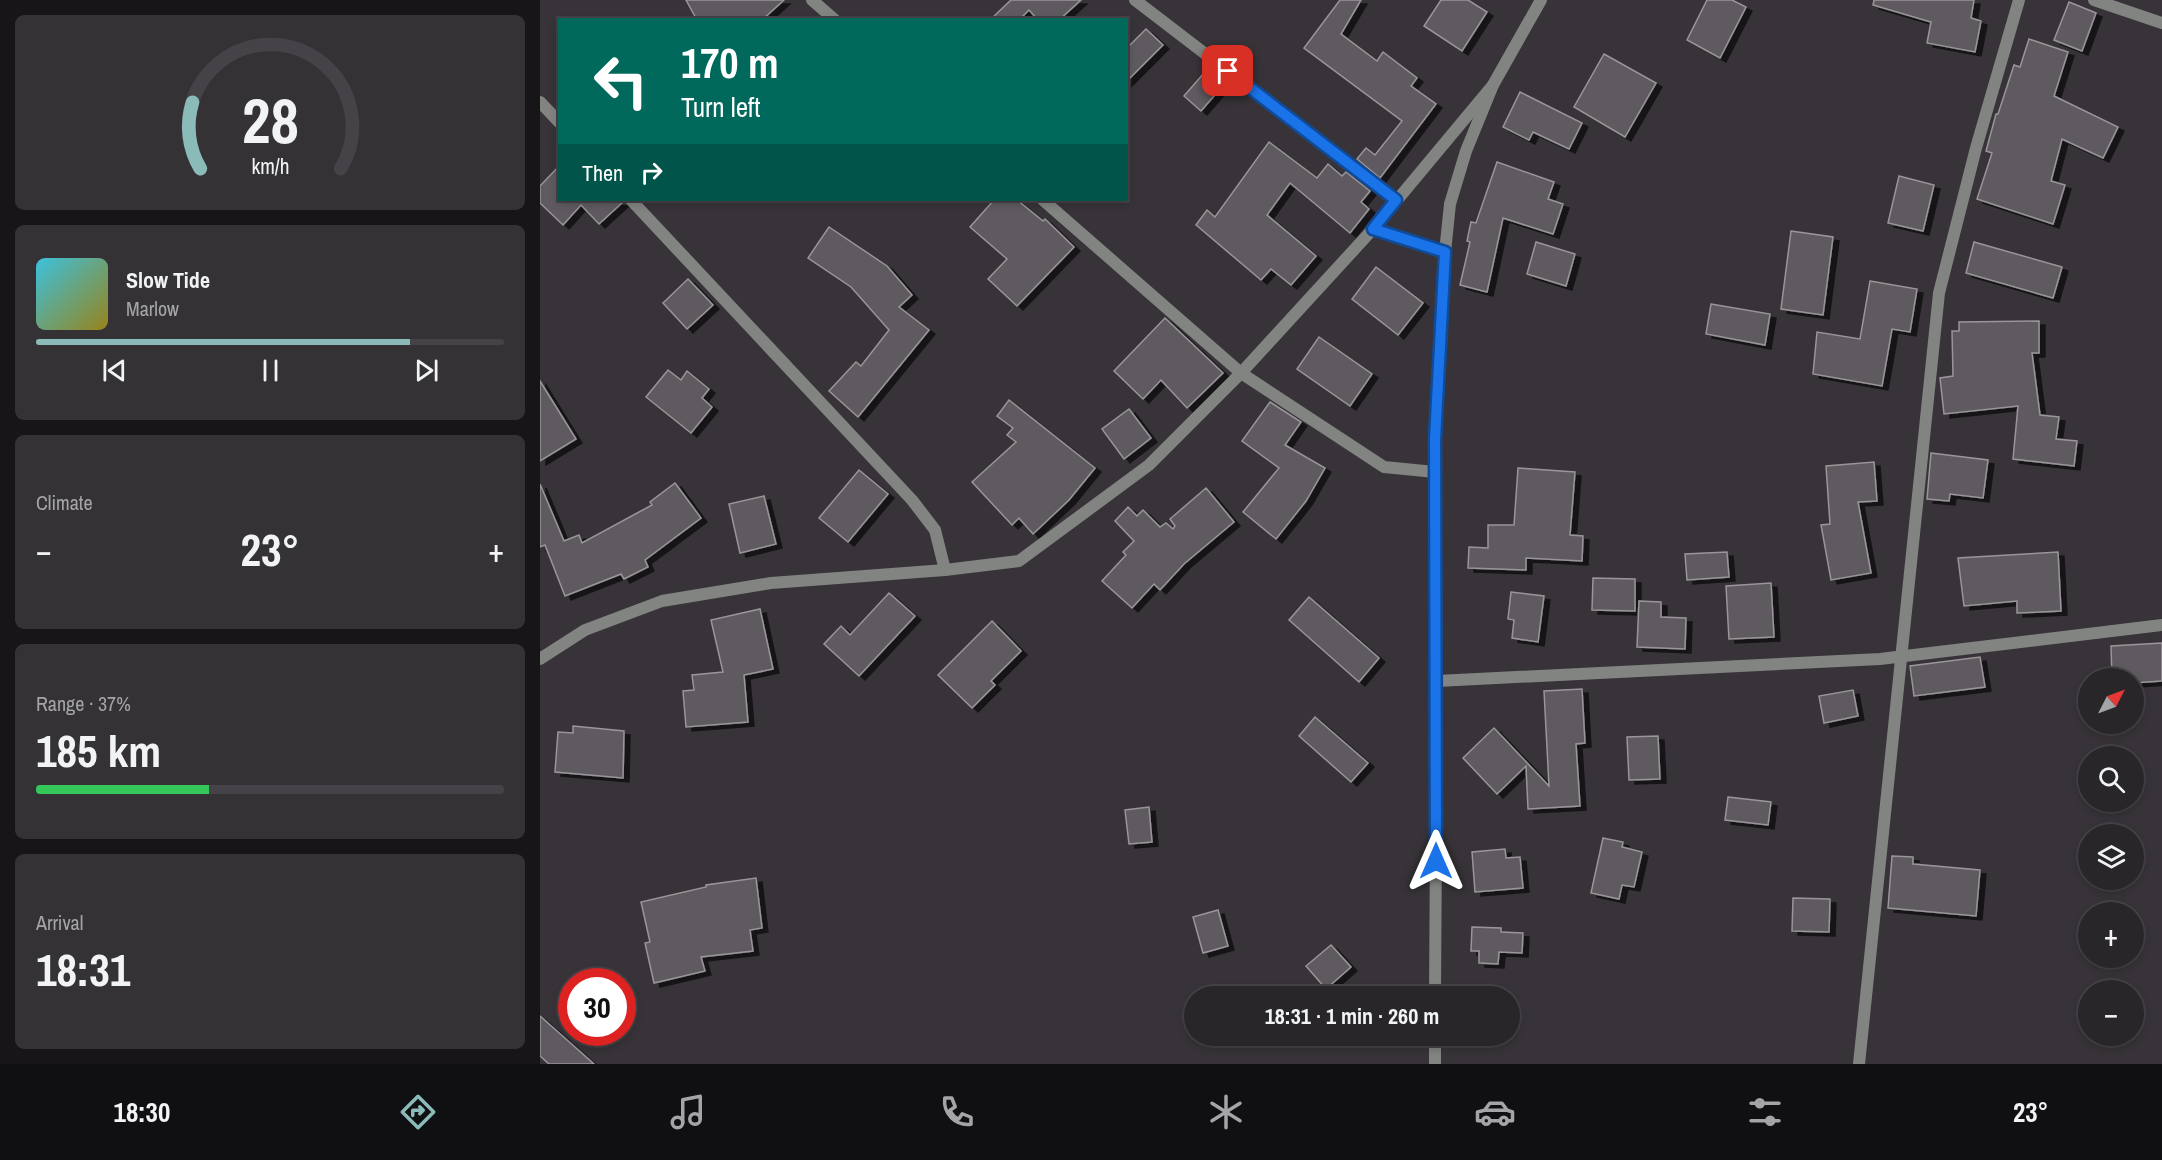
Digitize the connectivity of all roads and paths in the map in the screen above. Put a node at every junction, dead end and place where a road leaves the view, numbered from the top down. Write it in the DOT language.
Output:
graph roads {
  1 [pos="812,0"];
  2 [pos="1135,0"];
  3 [pos="2019,0"];
  4 [pos="2094,0"];
  5 [pos="1538,1"];
  6 [pos="833,18"];
  7 [pos="2162,23"];
  8 [pos="1493,85"];
  9 [pos="540,102"];
  10 [pos="558,121"];
  11 [pos="1396,200"];
  12 [pos="632,201"];
  13 [pos="1044,201"];
  14 [pos="1373,229"];
  15 [pos="1445,252"];
  16 [pos="1241,373"];
  17 [pos="1435,472"];
  18 [pos="945,570"];
  19 [pos="2162,625"];
  20 [pos="1899,657"];
  21 [pos="540,658"];
  22 [pos="1437,681"];
  23 [pos="1435,986"];
  24 [pos="1435,1046"];
  25 [pos="1435,1064"];
  26 [pos="1859,1064"];
  1 -- 6 [label="street"];
  2 -- 11 [label="street"];
  3 -- 20 [label="street"];
  4 -- 7 [label="street"];
  5 -- 8 [label="street"];
  8 -- 11 [label="street"];
  8 -- 15 [label="street"];
  9 -- 10 [label="street"];
  11 -- 14 [label="street"];
  12 -- 18 [label="street"];
  13 -- 16 [label="street"];
  14 -- 15 [label="street"];
  14 -- 16 [label="street"];
  15 -- 17 [label="street"];
  16 -- 17 [label="street"];
  16 -- 18 [label="street"];
  17 -- 22 [label="street"];
  18 -- 21 [label="street"];
  19 -- 20 [label="street"];
  20 -- 22 [label="street"];
  20 -- 26 [label="street"];
  22 -- 23 [label="street"];
  24 -- 25 [label="street"];
}
